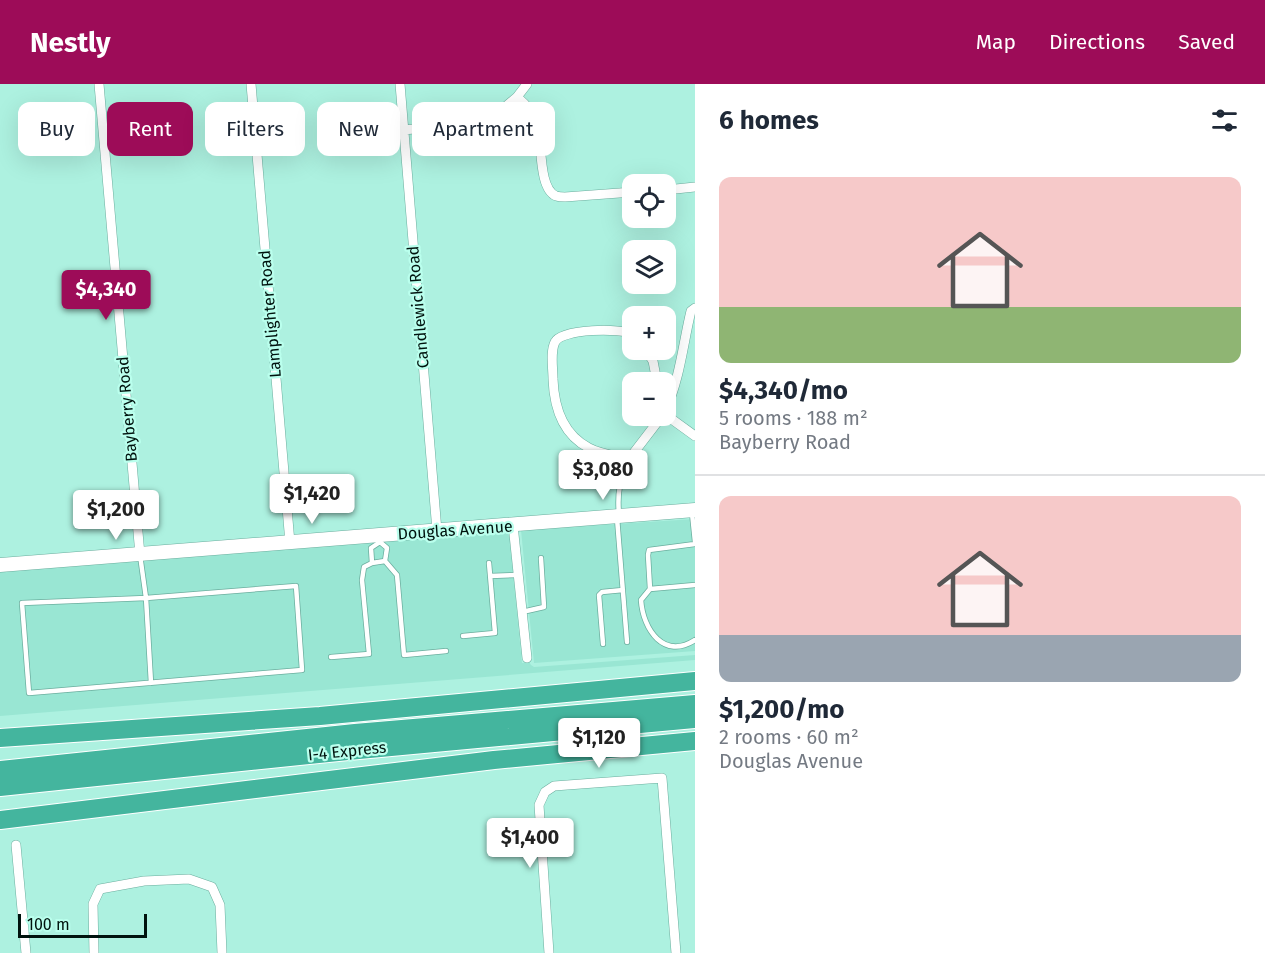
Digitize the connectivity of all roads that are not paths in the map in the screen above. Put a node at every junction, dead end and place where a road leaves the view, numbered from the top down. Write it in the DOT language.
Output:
graph roads {
  1 [pos="99,84"];
  2 [pos="250,84"];
  3 [pos="400,84"];
  4 [pos="527,84"];
  5 [pos="517,97"];
  6 [pos="511,102"];
  7 [pos="412,129"];
  8 [pos="403,130"];
  9 [pos="695,188"];
  10 [pos="676,189"];
  11 [pos="622,193"];
  12 [pos="695,309"];
  13 [pos="622,332"];
  14 [pos="676,379"];
  15 [pos="676,423"];
  16 [pos="655,426"];
  17 [pos="695,436"];
  18 [pos="629,459"];
  19 [pos="694,510"];
  20 [pos="618,516"];
  21 [pos="513,525"];
  22 [pos="437,531"];
  23 [pos="379,539"];
  24 [pos="290,543"];
  25 [pos="695,543"];
  26 [pos="140,555"];
  27 [pos="541,558"];
  28 [pos="386,561"];
  29 [pos="372,563"];
  30 [pos="489,563"];
  31 [pos="0,566"];
  32 [pos="518,575"];
  33 [pos="490,576"];
  34 [pos="695,585"];
  35 [pos="650,589"];
  36 [pos="623,590"];
  37 [pos="146,598"];
  38 [pos="522,612"];
  39 [pos="463,636"];
  40 [pos="695,640"];
  41 [pos="627,642"];
  42 [pos="603,644"];
  43 [pos="446,651"];
  44 [pos="331,657"];
  45 [pos="526,658"];
  46 [pos="695,681"];
  47 [pos="152,683"];
  48 [pos="695,704"];
  49 [pos="695,719"];
  50 [pos="0,738"];
  51 [pos="695,741"];
  52 [pos="0,770"];
  53 [pos="0,787"];
  54 [pos="0,820"];
  55 [pos="16,845"];
  56 [pos="26,953"];
  57 [pos="94,953"];
  58 [pos="222,953"];
  59 [pos="549,953"];
  60 [pos="676,953"];
  1 -- 26 [label="street, Bayberry Road"];
  2 -- 24 [label="street, Lamplighter Road"];
  3 -- 8 [label="street, Candlewick Road"];
  4 -- 5 [label="street"];
  5 -- 6 [label="street"];
  5 -- 11 [label="street"];
  7 -- 8 [label="street"];
  8 -- 22 [label="street, Candlewick Road"];
  9 -- 10 [label="street"];
  12 -- 14 [label="street"];
  13 -- 18 [label="street"];
  15 -- 17 [label="street"];
  16 -- 18 [label="street"];
  18 -- 20 [label="lane"];
  19 -- 20 [label="main road, Douglas Avenue"];
  19 -- 25 [label="lane"];
  20 -- 21 [label="main road, Douglas Avenue"];
  20 -- 36 [label="lane"];
  21 -- 22 [label="main road, Douglas Avenue"];
  21 -- 32 [label="street"];
  22 -- 23 [label="main road, Douglas Avenue"];
  23 -- 24 [label="main road, Douglas Avenue"];
  23 -- 28 [label="lane"];
  23 -- 29 [label="lane"];
  24 -- 26 [label="main road, Douglas Avenue"];
  25 -- 35 [label="lane"];
  26 -- 31 [label="main road, Douglas Avenue"];
  26 -- 37 [label="lane"];
  27 -- 38 [label="lane"];
  28 -- 29 [label="lane"];
  28 -- 43 [label="lane"];
  29 -- 44 [label="lane"];
  30 -- 33 [label="lane"];
  32 -- 33 [label="lane"];
  32 -- 38 [label="street"];
  33 -- 39 [label="lane"];
  34 -- 35 [label="lane"];
  35 -- 40 [label="lane"];
  36 -- 41 [label="lane"];
  36 -- 42 [label="lane"];
  37 -- 47 [label="lane"];
  37 -- 47 [label="lane"];
  37 -- 47 [label="lane"];
  38 -- 45 [label="street"];
  46 -- 50 [label="highway"];
  48 -- 52 [label="highway, I-4 Express"];
  49 -- 53 [label="highway, I-4 Express"];
  51 -- 54 [label="highway"];
  55 -- 56 [label="street"];
  57 -- 58 [label="street"];
  59 -- 60 [label="street"];
}
